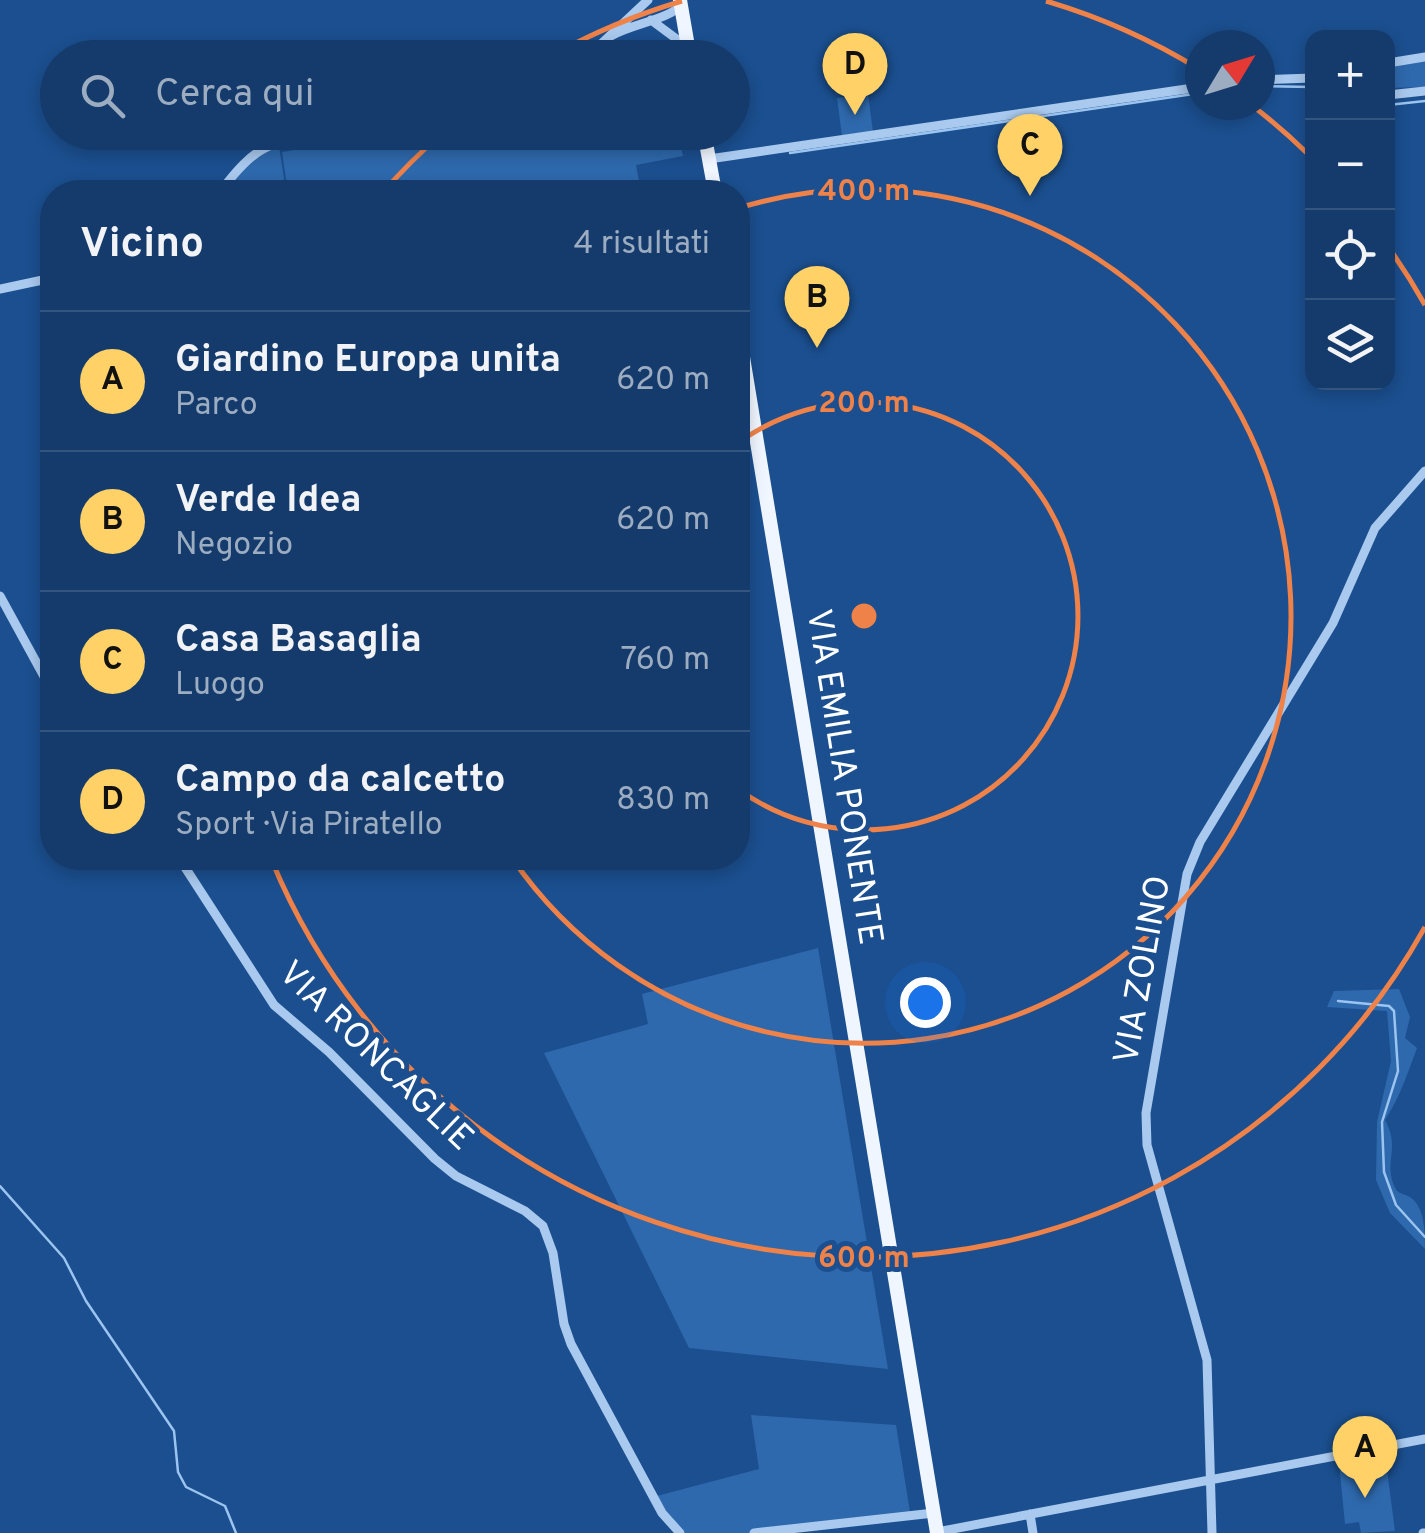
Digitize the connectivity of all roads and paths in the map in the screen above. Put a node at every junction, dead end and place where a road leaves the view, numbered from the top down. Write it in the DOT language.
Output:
graph roads {
  1 [pos="648,1"];
  2 [pos="678,2"];
  3 [pos="648,19"];
  4 [pos="610,36"];
  5 [pos="606,40"];
  6 [pos="678,40"];
  7 [pos="686,40"];
  8 [pos="1425,57"];
  9 [pos="1395,62"];
  10 [pos="1305,78"];
  11 [pos="1275,79"];
  12 [pos="1185,89"];
  13 [pos="1425,91"];
  14 [pos="1395,94"];
  15 [pos="258,150"];
  16 [pos="708,150"];
  17 [pos="710,159"];
  18 [pos="230,180"];
  19 [pos="713,180"];
  20 [pos="40,281"];
  21 [pos="0,289"];
  22 [pos="750,401"];
  23 [pos="1425,471"];
  24 [pos="0,596"];
  25 [pos="40,669"];
  26 [pos="188,870"];
  27 [pos="1425,1439"];
  28 [pos="1211,1477"];
  29 [pos="934,1513"];
  30 [pos="1030,1514"];
  31 [pos="1006,1518"];
  32 [pos="680,1533"];
  33 [pos="754,1533"];
  34 [pos="937,1533"];
  35 [pos="995,1533"];
  36 [pos="1033,1533"];
  37 [pos="1212,1533"];
  1 -- 4 [label="street"];
  2 -- 3 [label="street"];
  2 -- 7 [label="main road"];
  3 -- 4 [label="street"];
  3 -- 6 [label="street"];
  4 -- 5 [label="street"];
  8 -- 9 [label="street"];
  10 -- 11 [label="street"];
  12 -- 17 [label="street"];
  13 -- 14 [label="street"];
  15 -- 18 [label="street"];
  16 -- 17 [label="main road"];
  17 -- 19 [label="main road"];
  20 -- 21 [label="street"];
  22 -- 29 [label="main road, VIA EMILIA PONENTE"];
  23 -- 28 [label="street, VIA ZOLINO"];
  24 -- 25 [label="street"];
  26 -- 32 [label="street, VIA RONCAGLIE"];
  27 -- 28 [label="street"];
  28 -- 30 [label="street"];
  28 -- 37 [label="street, VIA ZOLINO"];
  29 -- 33 [label="street"];
  29 -- 34 [label="main road, VIA EMILIA PONENTE"];
  30 -- 31 [label="street"];
  30 -- 36 [label="street"];
  31 -- 34 [label="street"];
  31 -- 35 [label="street"];
}
